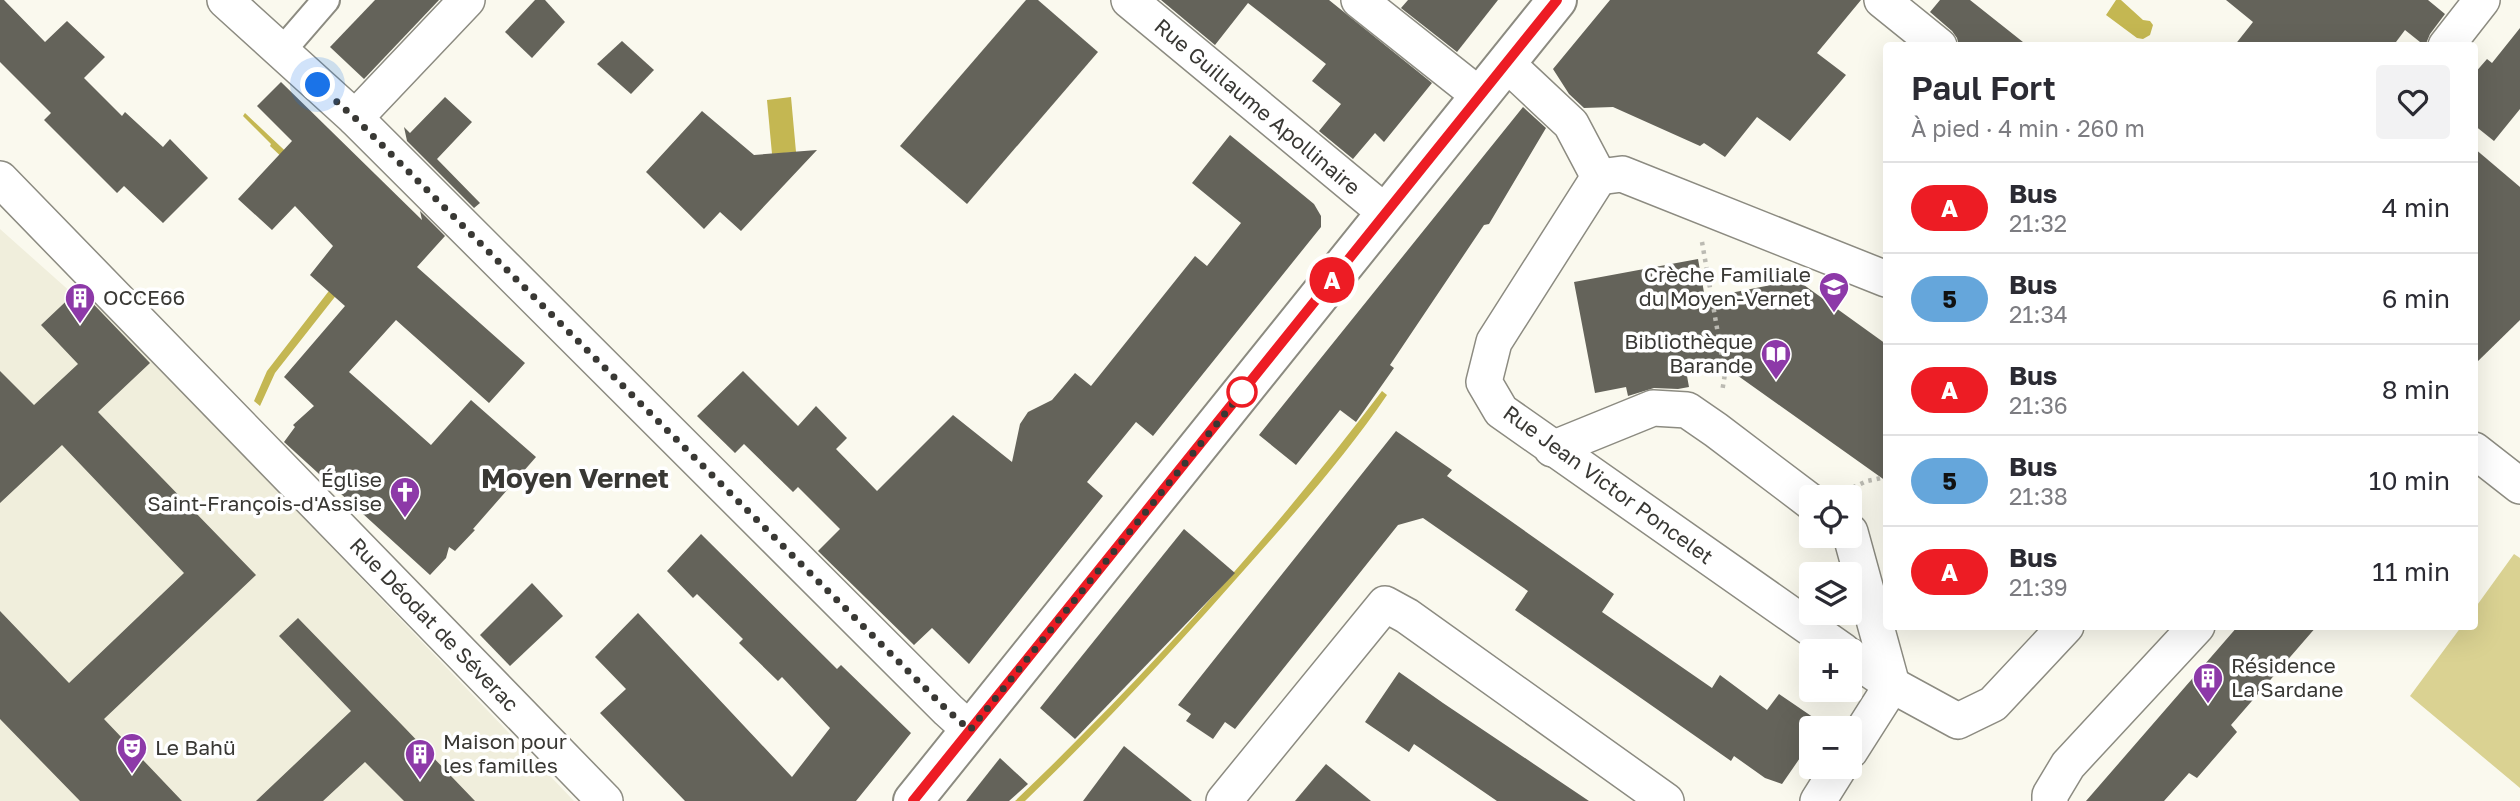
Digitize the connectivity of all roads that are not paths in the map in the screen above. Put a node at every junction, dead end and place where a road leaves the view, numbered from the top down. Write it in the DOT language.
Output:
graph roads {
  1 [pos="225,0"];
  2 [pos="326,0"];
  3 [pos="467,0"];
  4 [pos="1129,0"];
  5 [pos="1359,0"];
  6 [pos="1557,0"];
  7 [pos="1882,0"];
  8 [pos="2482,0"];
  9 [pos="1934,42"];
  10 [pos="2449,42"];
  11 [pos="281,52"];
  12 [pos="1506,63"];
  13 [pos="1480,96"];
  14 [pos="355,118"];
  15 [pos="1611,175"];
  16 [pos="0,179"];
  17 [pos="1386,213"];
  18 [pos="1883,278"];
  19 [pos="1552,449"];
  20 [pos="2478,453"];
  21 [pos="2520,486"];
  22 [pos="1799,493"];
  23 [pos="1854,548"];
  24 [pos="2062,630"];
  25 [pos="2193,630"];
  26 [pos="1826,639"];
  27 [pos="1862,664"];
  28 [pos="1892,685"];
  29 [pos="970,730"];
  30 [pos="1862,732"];
  31 [pos="1832,779"];
  32 [pos="605,801"];
  33 [pos="913,801"];
  34 [pos="1224,801"];
  35 [pos="1666,801"];
  36 [pos="1818,801"];
  37 [pos="2050,801"];
  1 -- 11 [label="street"];
  2 -- 11 [label="street"];
  3 -- 14 [label="street"];
  4 -- 17 [label="street, Rue Guillaume Apollinaire"];
  5 -- 13 [label="street"];
  6 -- 12 [label="main road"];
  7 -- 9 [label="street"];
  8 -- 10 [label="street"];
  11 -- 14 [label="street"];
  12 -- 13 [label="main road"];
  12 -- 15 [label="street"];
  13 -- 17 [label="main road"];
  14 -- 29 [label="street"];
  15 -- 18 [label="street"];
  15 -- 19 [label="street, Rue Jean Victor Poncelet"];
  16 -- 32 [label="street, Rue Déodat de Séverac"];
  17 -- 29 [label="main road"];
  19 -- 22 [label="street"];
  19 -- 26 [label="street, Rue Jean Victor Poncelet"];
  20 -- 21 [label="street"];
  23 -- 28 [label="street"];
  24 -- 28 [label="street"];
  25 -- 37 [label="street"];
  27 -- 28 [label="street"];
  28 -- 30 [label="street"];
  29 -- 33 [label="main road"];
  31 -- 36 [label="street"];
  34 -- 35 [label="street"];
}
